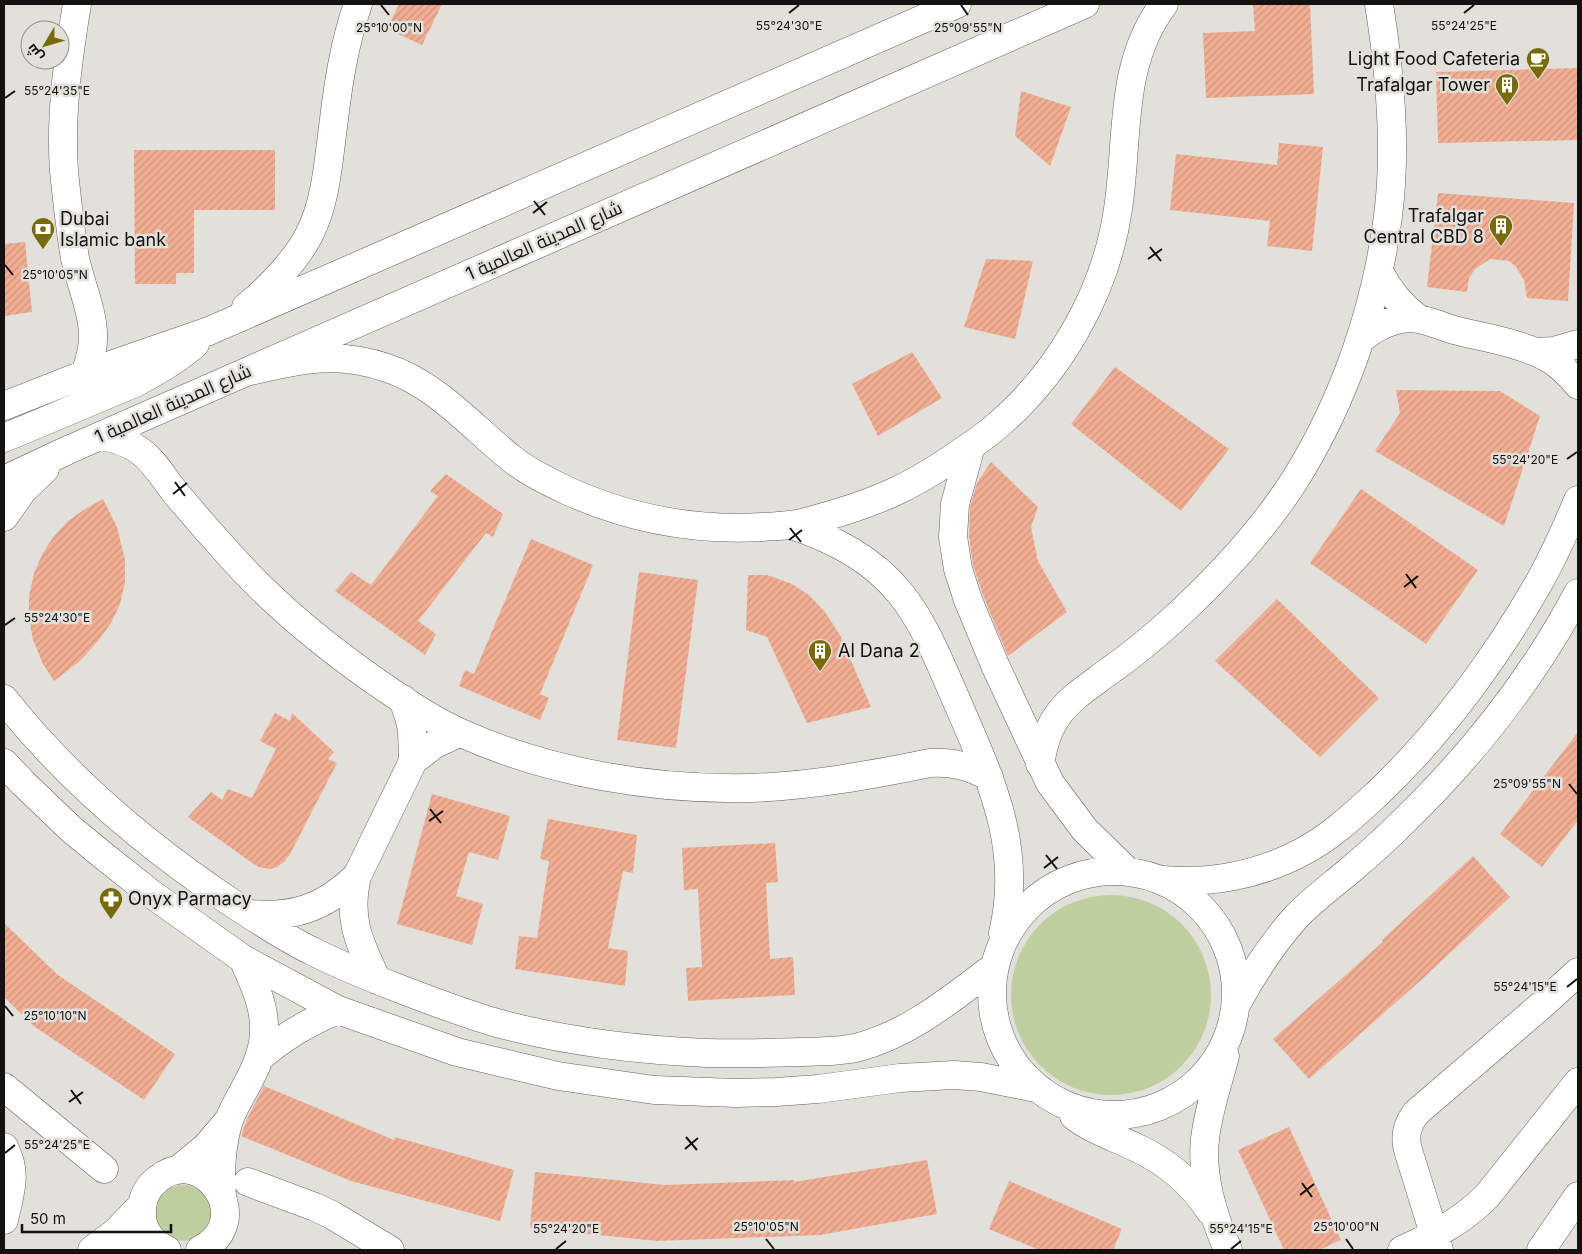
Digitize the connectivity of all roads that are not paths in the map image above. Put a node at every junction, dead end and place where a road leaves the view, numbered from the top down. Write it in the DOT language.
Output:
graph roads {
  1 [pos="77,4"];
  2 [pos="358,4"];
  3 [pos="958,4"];
  4 [pos="1085,4"];
  5 [pos="1164,4"];
  6 [pos="1379,4"];
  7 [pos="1379,271"];
  8 [pos="1419,319"];
  9 [pos="209,331"];
  10 [pos="1361,339"];
  11 [pos="1578,344"];
  12 [pos="1537,352"];
  13 [pos="246,372"];
  14 [pos="85,374"];
  15 [pos="1578,385"];
  16 [pos="10,401"];
  17 [pos="100,436"];
  18 [pos="4,438"];
  19 [pos="971,446"];
  20 [pos="68,450"];
  21 [pos="10,478"];
  22 [pos="1578,500"];
  23 [pos="4,517"];
  24 [pos="792,525"];
  25 [pos="1578,593"];
  26 [pos="402,700"];
  27 [pos="7,701"];
  28 [pos="460,733"];
  29 [pos="413,761"];
  30 [pos="4,763"];
  31 [pos="1040,764"];
  32 [pos="989,777"];
  33 [pos="1127,871"];
  34 [pos="357,876"];
  35 [pos="1161,880"];
  36 [pos="249,914"];
  37 [pos="997,956"];
  38 [pos="243,959"];
  39 [pos="1578,972"];
  40 [pos="377,980"];
  41 [pos="338,1010"];
  42 [pos="1234,1016"];
  43 [pos="259,1058"];
  44 [pos="1578,1082"];
  45 [pos="4,1087"];
  46 [pos="1047,1095"];
  47 [pos="230,1119"];
  48 [pos="4,1147"];
  49 [pos="104,1169"];
  50 [pos="178,1170"];
  51 [pos="248,1182"];
  52 [pos="222,1196"];
  53 [pos="1578,1196"];
  54 [pos="141,1206"];
  55 [pos="4,1220"];
  56 [pos="1217,1223"];
  57 [pos="220,1239"];
  58 [pos="1437,1243"];
  59 [pos="164,1249"];
  60 [pos="92,1250"];
  61 [pos="109,1250"];
  62 [pos="200,1250"];
  63 [pos="390,1250"];
  64 [pos="1228,1250"];
  65 [pos="1402,1250"];
  66 [pos="1541,1250"];
  1 -- 14 [label="street"];
  2 -- 9 [label="street"];
  3 -- 9 [label="street"];
  4 -- 13 [label="street, شارع المدينة العالمية 1"];
  5 -- 19 [label="street"];
  6 -- 7 [label="street"];
  7 -- 8 [label="street"];
  7 -- 10 [label="street"];
  8 -- 10 [label="street"];
  8 -- 12 [label="street"];
  9 -- 14 [label="street"];
  9 -- 18 [label="street"];
  10 -- 31 [label="street"];
  11 -- 12 [label="street"];
  12 -- 15 [label="street"];
  13 -- 17 [label="street, شارع المدينة العالمية 1"];
  13 -- 24 [label="street"];
  14 -- 16 [label="street"];
  17 -- 20 [label="street, شارع المدينة العالمية 1"];
  17 -- 26 [label="street"];
  19 -- 24 [label="street"];
  19 -- 31 [label="street"];
  20 -- 21 [label="street, شارع المدينة العالمية 1"];
  20 -- 23 [label="street"];
  22 -- 35 [label="street"];
  24 -- 32 [label="street"];
  25 -- 42 [label="street"];
  26 -- 28 [label="street"];
  26 -- 29 [label="street"];
  27 -- 36 [label="street"];
  28 -- 29 [label="street"];
  28 -- 32 [label="street"];
  29 -- 34 [label="street"];
  30 -- 38 [label="street"];
  31 -- 33 [label="street"];
  32 -- 37 [label="street"];
  33 -- 35 [label="street"];
  33 -- 37 [label="street"];
  34 -- 36 [label="street"];
  34 -- 40 [label="street"];
  35 -- 42 [label="street"];
  36 -- 40 [label="street"];
  37 -- 40 [label="street"];
  37 -- 46 [label="street"];
  38 -- 41 [label="street"];
  38 -- 43 [label="street"];
  39 -- 58 [label="street"];
  41 -- 43 [label="street"];
  41 -- 46 [label="street"];
  42 -- 46 [label="street"];
  42 -- 56 [label="street"];
  43 -- 47 [label="street"];
  44 -- 58 [label="street"];
  45 -- 49 [label="street"];
  46 -- 56 [label="street"];
  47 -- 50 [label="street"];
  47 -- 52 [label="street"];
  48 -- 55 [label="street"];
  50 -- 52 [label="street"];
  50 -- 54 [label="street"];
  51 -- 63 [label="street"];
  52 -- 57 [label="street"];
  53 -- 66 [label="street"];
  54 -- 59 [label="street"];
  54 -- 60 [label="street"];
  56 -- 64 [label="street"];
  57 -- 62 [label="street"];
  58 -- 65 [label="street"];
  59 -- 61 [label="street"];
}
